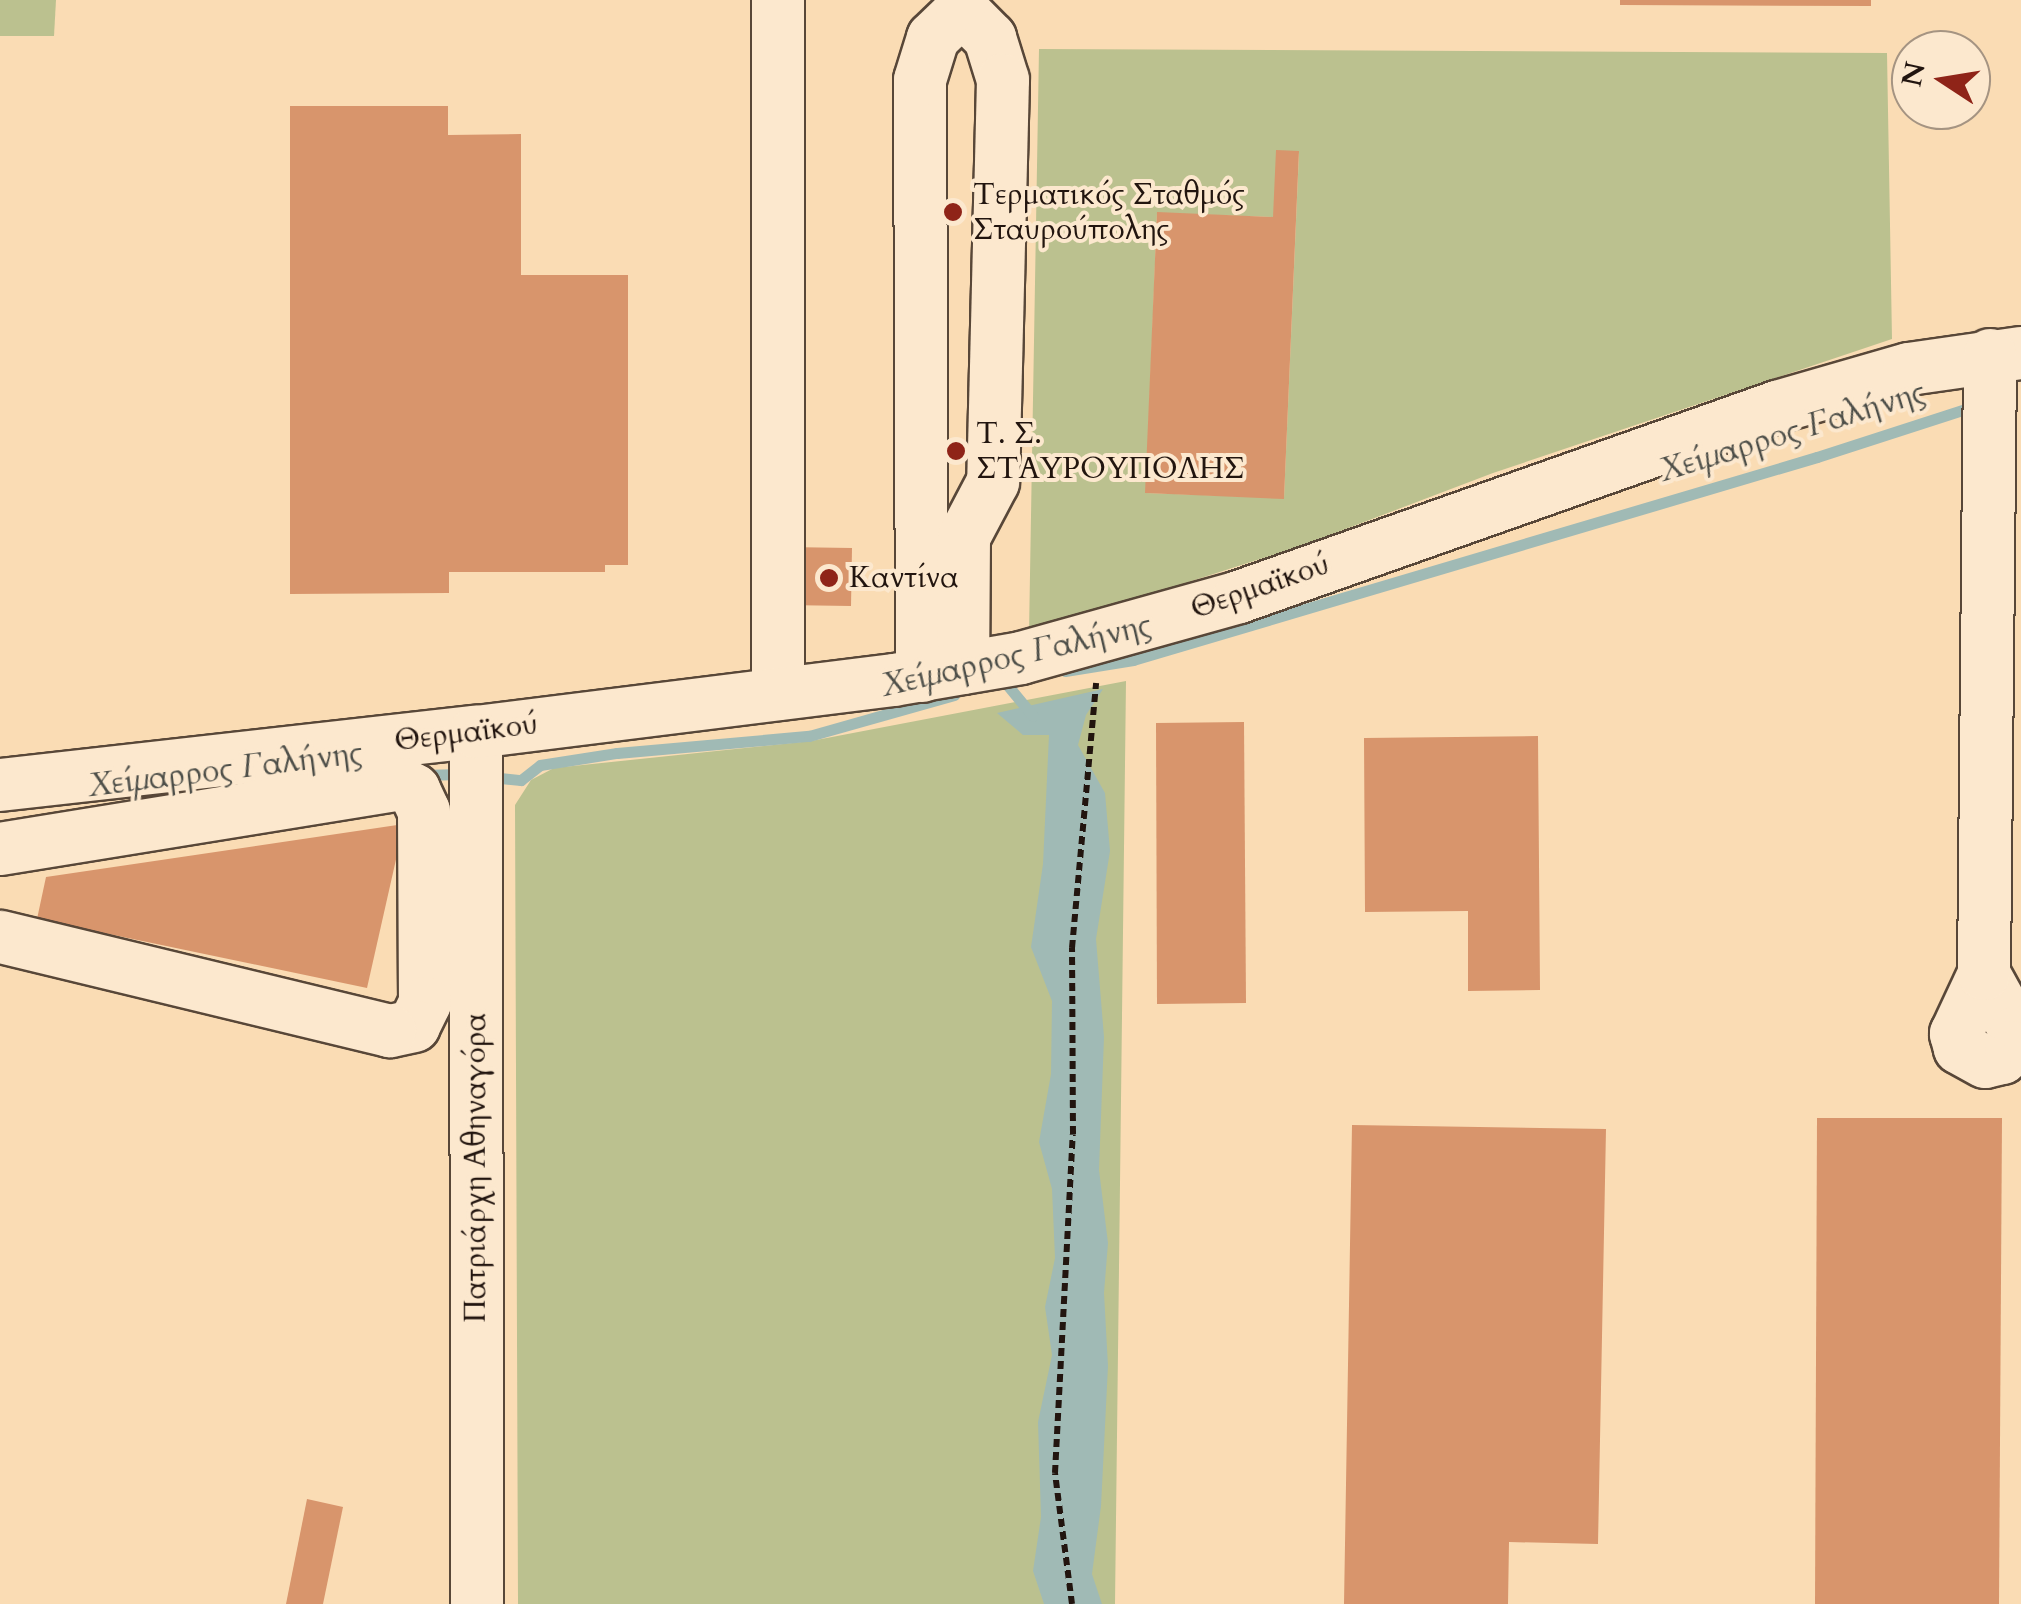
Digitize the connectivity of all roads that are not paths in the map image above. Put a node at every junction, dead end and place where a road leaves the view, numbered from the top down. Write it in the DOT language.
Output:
graph roads {
  1 [pos="778,0"];
  2 [pos="2006,354"];
  3 [pos="943,672"];
  4 [pos="778,694"];
  5 [pos="476,732"];
  6 [pos="0,785"];
  7 [pos="0,849"];
  8 [pos="0,937"];
  9 [pos="476,943"];
  10 [pos="424,944"];
  11 [pos="1984,974"];
  12 [pos="477,1604"];
  1 -- 4 [label="street"];
  2 -- 3 [label="street, Θερμαϊκού"];
  2 -- 11 [label="street"];
  3 -- 3 [label="street"];
  3 -- 4 [label="street, Θερμαϊκού"];
  4 -- 5 [label="street, Θερμαϊκού"];
  5 -- 6 [label="street, Θερμαϊκού"];
  5 -- 9 [label="street, Πατριάρχη Αθηναγόρα"];
  7 -- 10 [label="street"];
  8 -- 10 [label="street"];
  9 -- 10 [label="street"];
  9 -- 12 [label="street, Πατριάρχη Αθηναγόρα"];
}
